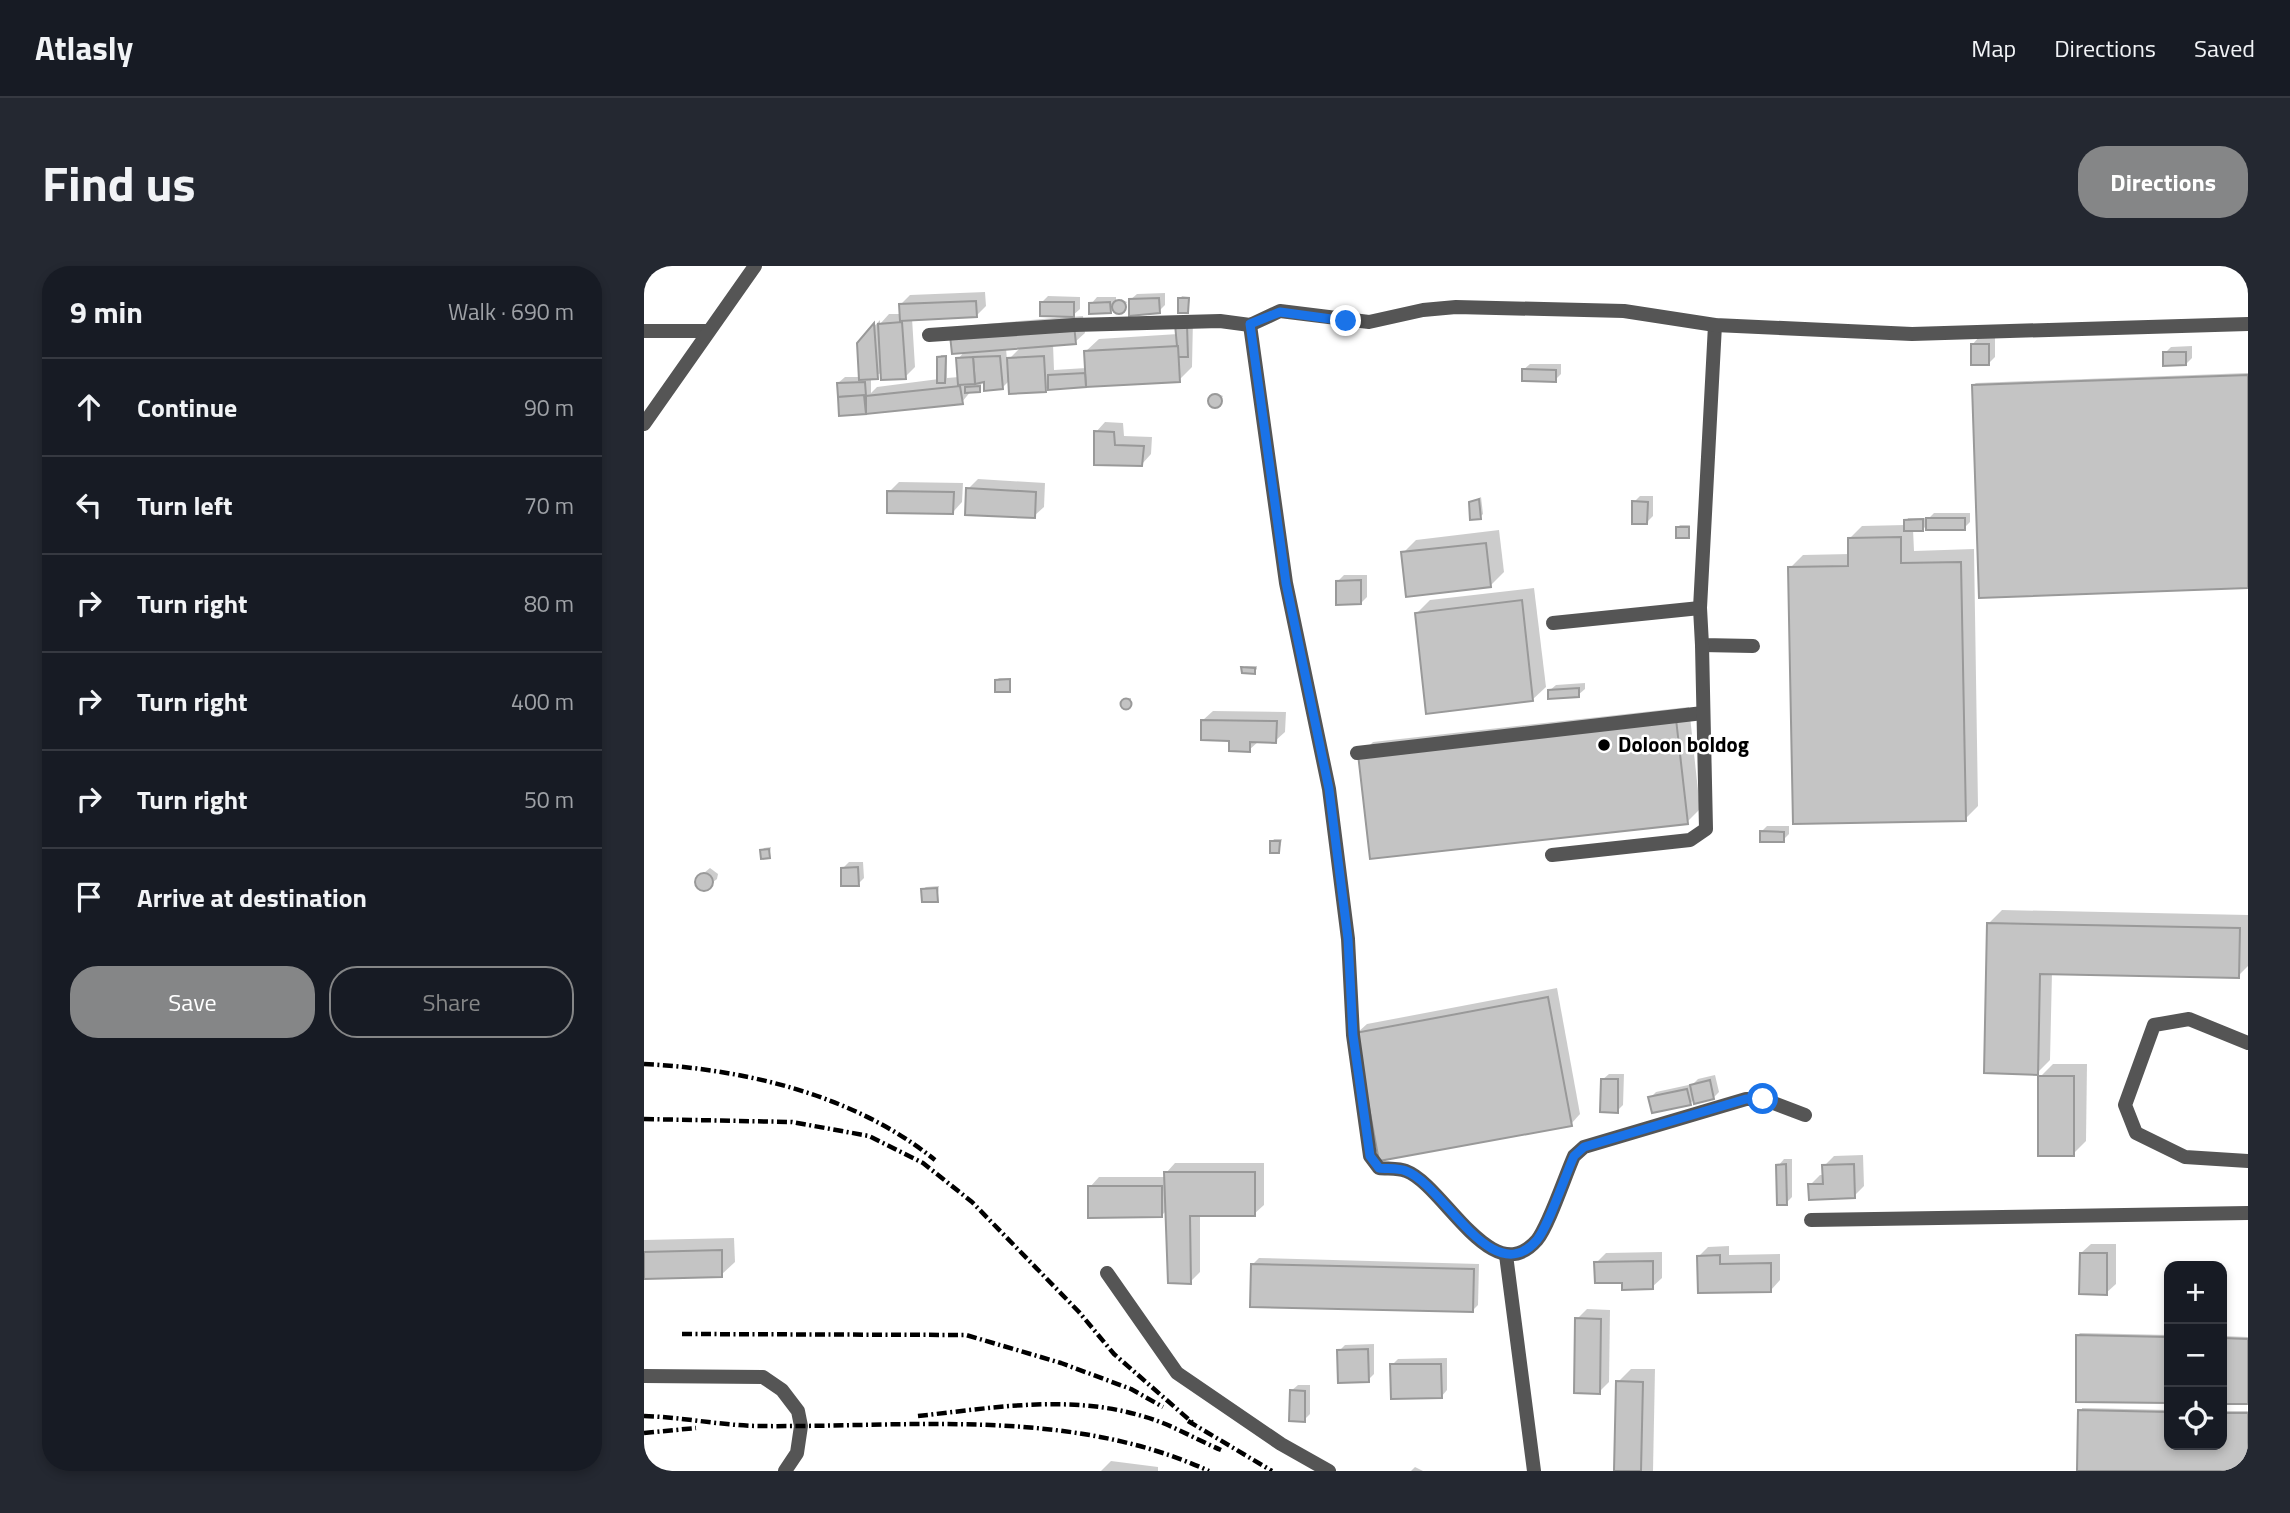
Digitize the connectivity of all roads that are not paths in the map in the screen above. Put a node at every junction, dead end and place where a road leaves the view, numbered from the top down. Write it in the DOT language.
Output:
graph roads {
  1 [pos="755,266"];
  2 [pos="1250,324"];
  3 [pos="2248,324"];
  4 [pos="1715,325"];
  5 [pos="649,331"];
  6 [pos="708,331"];
  7 [pos="929,335"];
  8 [pos="644,345"];
  9 [pos="644,424"];
  10 [pos="1700,608"];
  11 [pos="1553,623"];
  12 [pos="1702,645"];
  13 [pos="1753,646"];
  14 [pos="1703,713"];
  15 [pos="1357,753"];
  16 [pos="1552,855"];
  17 [pos="2248,1043"];
  18 [pos="1805,1115"];
  19 [pos="2248,1161"];
  20 [pos="2248,1213"];
  21 [pos="1811,1220"];
  22 [pos="1506,1255"];
  23 [pos="1107,1273"];
  24 [pos="644,1376"];
  25 [pos="785,1471"];
  26 [pos="1329,1471"];
  27 [pos="1534,1471"];
  1 -- 6 [label="street"];
  2 -- 4 [label="street"];
  2 -- 7 [label="street"];
  2 -- 22 [label="street"];
  3 -- 4 [label="street"];
  4 -- 10 [label="street"];
  5 -- 6 [label="street"];
  5 -- 8 [label="street"];
  6 -- 9 [label="street"];
  10 -- 11 [label="street"];
  10 -- 12 [label="street"];
  12 -- 13 [label="street"];
  12 -- 14 [label="street"];
  14 -- 15 [label="street"];
  14 -- 16 [label="street"];
  17 -- 19 [label="street"];
  18 -- 22 [label="street"];
  20 -- 21 [label="street"];
  22 -- 27 [label="street"];
  23 -- 26 [label="street"];
  24 -- 25 [label="street"];
}
